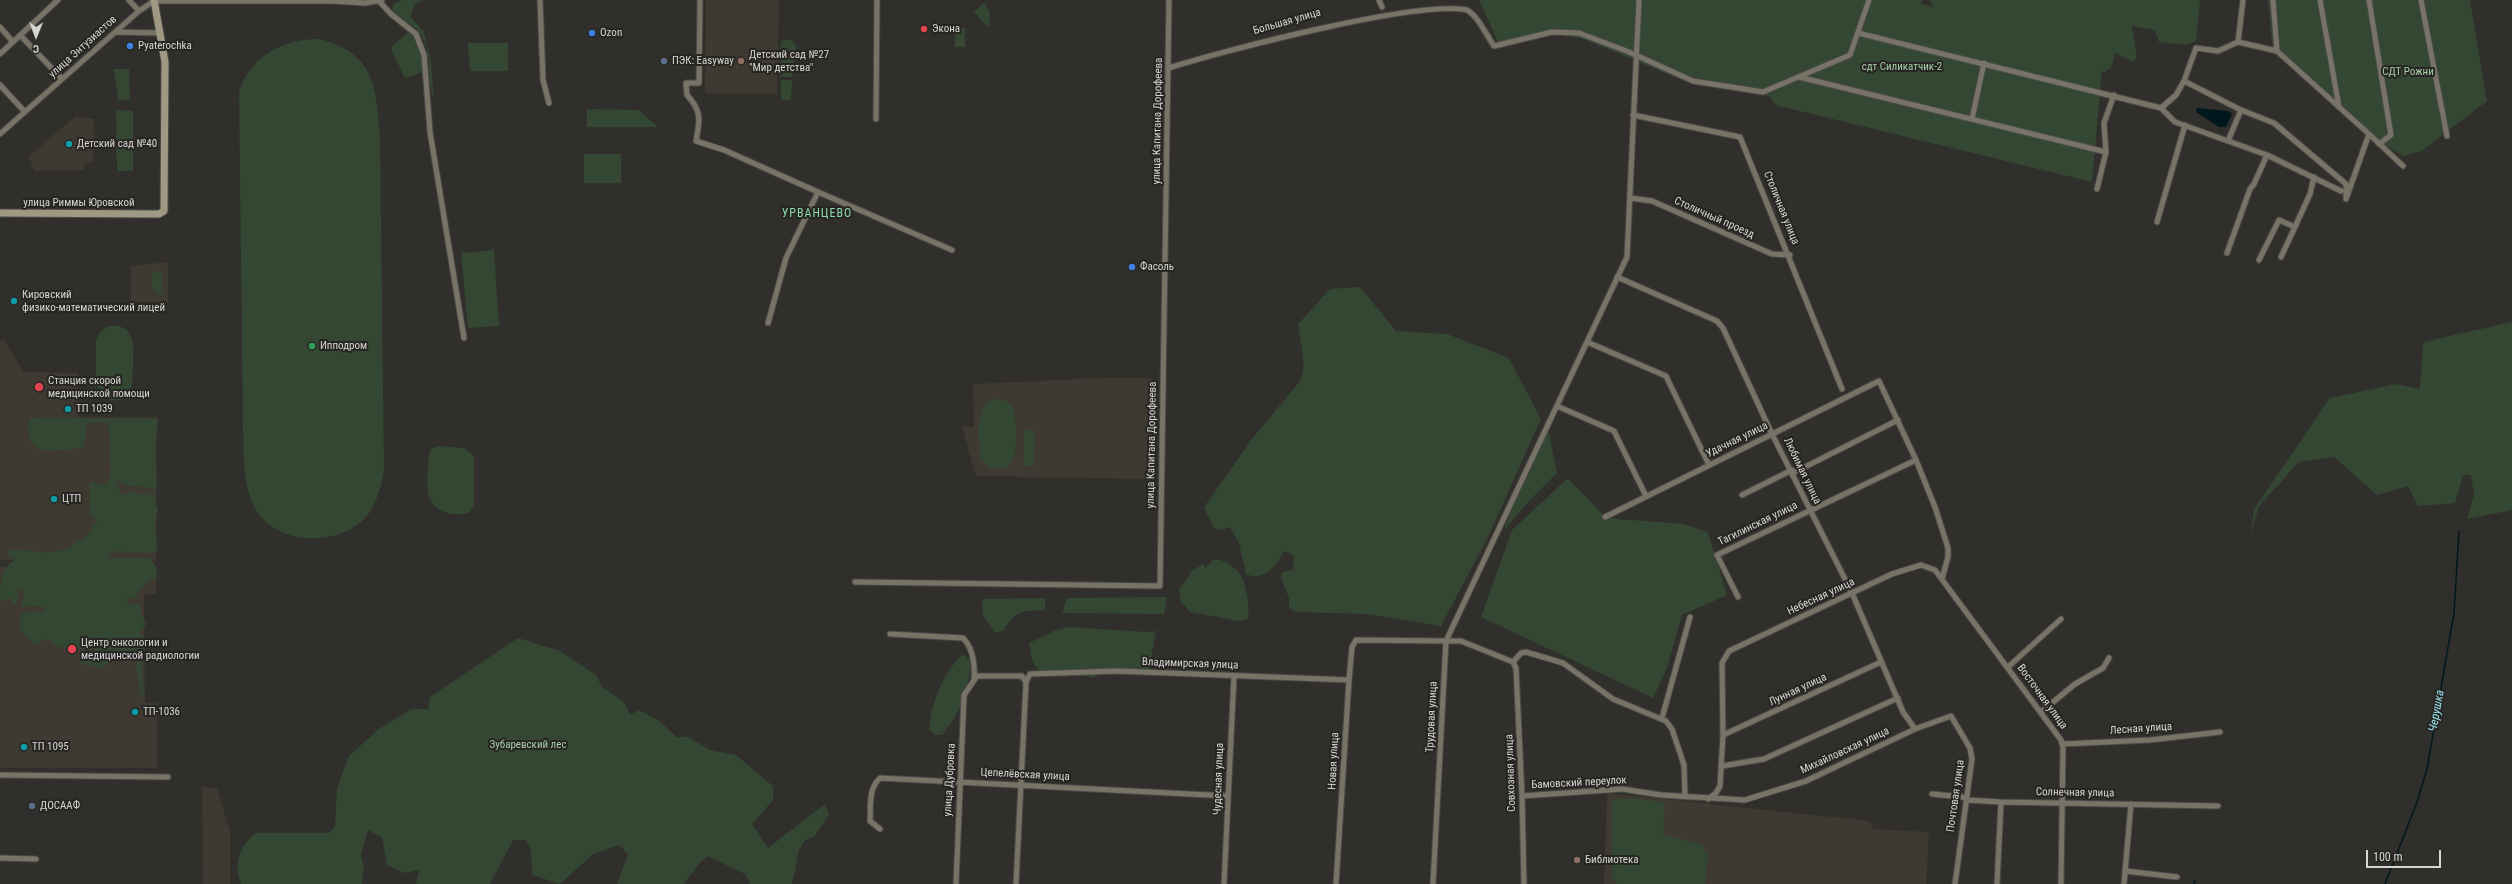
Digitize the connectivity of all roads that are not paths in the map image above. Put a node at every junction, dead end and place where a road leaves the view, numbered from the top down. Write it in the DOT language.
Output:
graph roads {
  1 [pos="58,0"];
  2 [pos="129,0"];
  3 [pos="209,0"];
  4 [pos="250,0"];
  5 [pos="294,0"];
  6 [pos="332,0"];
  7 [pos="381,0"];
  8 [pos="540,0"];
  9 [pos="700,0"];
  10 [pos="877,0"];
  11 [pos="1169,0"];
  12 [pos="1379,0"];
  13 [pos="1640,0"];
  14 [pos="1869,0"];
  15 [pos="2243,0"];
  16 [pos="2273,0"];
  17 [pos="2320,0"];
  18 [pos="2369,0"];
  19 [pos="2421,0"];
  20 [pos="154,1"];
  21 [pos="1412,5"];
  22 [pos="1389,6"];
  23 [pos="1382,7"];
  24 [pos="1375,9"];
  25 [pos="139,11"];
  26 [pos="1338,18"];
  27 [pos="0,27"];
  28 [pos="116,32"];
  29 [pos="160,33"];
  30 [pos="1858,33"];
  31 [pos="21,36"];
  32 [pos="13,42"];
  33 [pos="2238,42"];
  34 [pos="2277,51"];
  35 [pos="0,54"];
  36 [pos="1636,55"];
  37 [pos="1984,63"];
  38 [pos="1169,68"];
  39 [pos="1799,77"];
  40 [pos="62,79"];
  41 [pos="2184,81"];
  42 [pos="0,85"];
  43 [pos="2114,95"];
  44 [pos="549,103"];
  45 [pos="2339,107"];
  46 [pos="2161,108"];
  47 [pos="2241,110"];
  48 [pos="25,112"];
  49 [pos="1633,115"];
  50 [pos="876,119"];
  51 [pos="1972,119"];
  52 [pos="2185,125"];
  53 [pos="0,134"];
  54 [pos="2369,134"];
  55 [pos="2446,136"];
  56 [pos="2228,141"];
  57 [pos="2379,144"];
  58 [pos="2106,152"];
  59 [pos="2267,154"];
  60 [pos="2403,166"];
  61 [pos="2314,178"];
  62 [pos="2097,189"];
  63 [pos="2341,190"];
  64 [pos="818,192"];
  65 [pos="1630,198"];
  66 [pos="0,213"];
  67 [pos="2157,222"];
  68 [pos="2295,227"];
  69 [pos="952,250"];
  70 [pos="2227,253"];
  71 [pos="1790,255"];
  72 [pos="2281,257"];
  73 [pos="2259,260"];
  74 [pos="1617,277"];
  75 [pos="768,323"];
  76 [pos="464,338"];
  77 [pos="1587,342"];
  78 [pos="1842,389"];
  79 [pos="1557,406"];
  80 [pos="1898,420"];
  81 [pos="1772,434"];
  82 [pos="1916,460"];
  83 [pos="1709,465"];
  84 [pos="1793,472"];
  85 [pos="1742,495"];
  86 [pos="1646,496"];
  87 [pos="1810,510"];
  88 [pos="1605,517"];
  89 [pos="1935,570"];
  90 [pos="1942,579"];
  91 [pos="855,582"];
  92 [pos="1852,594"];
  93 [pos="1738,597"];
  94 [pos="1690,617"];
  95 [pos="2061,619"];
  96 [pos="890,634"];
  97 [pos="1446,641"];
  98 [pos="2109,658"];
  99 [pos="1513,662"];
  100 [pos="1881,662"];
  101 [pos="2008,668"];
  102 [pos="1234,676"];
  103 [pos="1349,680"];
  104 [pos="974,681"];
  105 [pos="1026,682"];
  106 [pos="1898,698"];
  107 [pos="2041,712"];
  108 [pos="1951,716"];
  109 [pos="1662,718"];
  110 [pos="1915,729"];
  111 [pos="2220,732"];
  112 [pos="1723,735"];
  113 [pos="2063,744"];
  114 [pos="1722,766"];
  115 [pos="0,775"];
  116 [pos="168,777"];
  117 [pos="960,781"];
  118 [pos="1020,786"];
  119 [pos="1932,794"];
  120 [pos="1228,796"];
  121 [pos="1522,796"];
  122 [pos="1685,797"];
  123 [pos="1708,799"];
  124 [pos="1745,800"];
  125 [pos="1967,800"];
  126 [pos="2001,802"];
  127 [pos="2062,803"];
  128 [pos="2131,804"];
  129 [pos="2218,806"];
  130 [pos="880,829"];
  131 [pos="0,858"];
  132 [pos="36,859"];
  133 [pos="2125,871"];
  134 [pos="2177,877"];
  135 [pos="956,884"];
  136 [pos="1016,884"];
  137 [pos="1224,884"];
  138 [pos="1336,884"];
  139 [pos="1433,884"];
  140 [pos="1524,884"];
  141 [pos="1955,884"];
  142 [pos="1997,884"];
  143 [pos="2061,884"];
  144 [pos="2124,884"];
  1 -- 31 [label="street"];
  2 -- 25 [label="street"];
  3 -- 4 [label="street"];
  3 -- 20 [label="street"];
  4 -- 5 [label="street"];
  5 -- 6 [label="street"];
  6 -- 7 [label="street"];
  7 -- 76 [label="street"];
  8 -- 44 [label="street"];
  9 -- 64 [label="street"];
  10 -- 50 [label="street"];
  11 -- 38 [label="street, улица Капитана Дорофеева"];
  12 -- 23 [label="street"];
  13 -- 36 [label="street"];
  14 -- 30 [label="street"];
  15 -- 33 [label="street"];
  16 -- 34 [label="street"];
  17 -- 45 [label="street"];
  18 -- 57 [label="street"];
  19 -- 55 [label="street"];
  20 -- 25 [label="street, улица Энтузиастов"];
  20 -- 29 [label="main road"];
  21 -- 36 [label="street"];
  22 -- 23 [label="street"];
  23 -- 24 [label="street"];
  25 -- 28 [label="street, улица Энтузиастов"];
  26 -- 38 [label="street, Большая улица"];
  27 -- 32 [label="street"];
  28 -- 29 [label="street"];
  28 -- 40 [label="street, улица Энтузиастов"];
  29 -- 66 [label="main road, улица Риммы Юровской"];
  30 -- 37 [label="street"];
  30 -- 39 [label="street"];
  31 -- 32 [label="street"];
  31 -- 40 [label="street"];
  32 -- 35 [label="street"];
  33 -- 34 [label="street"];
  33 -- 41 [label="street"];
  34 -- 45 [label="street"];
  36 -- 39 [label="street"];
  36 -- 49 [label="street"];
  37 -- 43 [label="street"];
  37 -- 51 [label="street"];
  38 -- 91 [label="street, улица Капитана Дорофеева"];
  39 -- 51 [label="street"];
  40 -- 48 [label="street, улица Энтузиастов"];
  41 -- 46 [label="street"];
  41 -- 47 [label="street"];
  42 -- 48 [label="street"];
  43 -- 46 [label="street"];
  43 -- 58 [label="street"];
  45 -- 54 [label="street"];
  46 -- 52 [label="street"];
  47 -- 54 [label="street"];
  47 -- 56 [label="street"];
  48 -- 53 [label="street, улица Энтузиастов"];
  49 -- 65 [label="street"];
  49 -- 71 [label="street, Столичная улица"];
  51 -- 58 [label="street"];
  52 -- 56 [label="street"];
  52 -- 67 [label="street"];
  54 -- 57 [label="street"];
  56 -- 59 [label="street"];
  57 -- 60 [label="street"];
  58 -- 62 [label="street"];
  59 -- 61 [label="street"];
  59 -- 70 [label="street"];
  61 -- 63 [label="street"];
  61 -- 68 [label="street"];
  64 -- 69 [label="street"];
  64 -- 75 [label="street"];
  65 -- 71 [label="street, Столичный проезд"];
  65 -- 74 [label="street"];
  68 -- 72 [label="street"];
  68 -- 73 [label="street"];
  71 -- 78 [label="street, Столичная улица"];
  74 -- 77 [label="street"];
  74 -- 81 [label="street, Любимая улица"];
  77 -- 79 [label="street"];
  77 -- 83 [label="street"];
  79 -- 86 [label="street"];
  79 -- 97 [label="street"];
  80 -- 81 [label="street, Удачная улица"];
  80 -- 82 [label="street"];
  80 -- 84 [label="street"];
  81 -- 83 [label="street, Удачная улица"];
  81 -- 84 [label="street, Любимая улица"];
  82 -- 87 [label="street, Тагилинская улица"];
  82 -- 90 [label="street"];
  83 -- 86 [label="street, Удачная улица"];
  84 -- 85 [label="street"];
  84 -- 87 [label="street, Любимая улица"];
  86 -- 88 [label="street, Удачная улица"];
  87 -- 92 [label="street, Любимая улица"];
  87 -- 93 [label="street, Тагилинская улица"];
  89 -- 90 [label="street, Восточная улица"];
  89 -- 92 [label="street, Небесная улица"];
  90 -- 101 [label="street, Восточная улица"];
  92 -- 100 [label="street, Любимая улица"];
  92 -- 112 [label="street, Небесная улица"];
  94 -- 109 [label="street"];
  95 -- 101 [label="street"];
  96 -- 104 [label="street"];
  97 -- 99 [label="street"];
  97 -- 103 [label="street, Новая улица"];
  97 -- 139 [label="street, Трудовая улица"];
  98 -- 107 [label="street"];
  99 -- 109 [label="street"];
  99 -- 121 [label="street, Совхозная улица"];
  100 -- 106 [label="street, Любимая улица"];
  100 -- 112 [label="street, Лунная улица"];
  101 -- 107 [label="street, Восточная улица"];
  102 -- 103 [label="street, Владимирская улица"];
  102 -- 105 [label="street, Владимирская улица"];
  102 -- 120 [label="street, Чудесная улица"];
  103 -- 138 [label="street, Новая улица"];
  104 -- 105 [label="street"];
  104 -- 117 [label="street, улица Дубровка"];
  105 -- 118 [label="street"];
  106 -- 110 [label="street, Любимая улица"];
  106 -- 114 [label="street"];
  107 -- 113 [label="street, Восточная улица"];
  108 -- 110 [label="street, Михайловская улица"];
  108 -- 125 [label="street, Почтовая улица"];
  109 -- 122 [label="street"];
  110 -- 124 [label="street, Михайловская улица"];
  111 -- 113 [label="street, Лесная улица"];
  112 -- 114 [label="street"];
  113 -- 127 [label="street, Восточная улица"];
  114 -- 123 [label="street"];
  115 -- 116 [label="street"];
  117 -- 118 [label="street, Цепелёвская улица"];
  117 -- 130 [label="street, Цепелёвская улица"];
  117 -- 135 [label="street, улица Дубровка"];
  118 -- 120 [label="street, Цепелёвская улица"];
  118 -- 136 [label="street"];
  119 -- 125 [label="street, Солнечная улица"];
  120 -- 137 [label="street, Чудесная улица"];
  121 -- 122 [label="street, Бамовский переулок"];
  121 -- 140 [label="street, Совхозная улица"];
  122 -- 123 [label="street, Бамовский переулок"];
  123 -- 124 [label="street, Бамовский переулок"];
  125 -- 126 [label="street, Солнечная улица"];
  125 -- 141 [label="street, Почтовая улица"];
  126 -- 127 [label="street, Солнечная улица"];
  126 -- 142 [label="street"];
  127 -- 128 [label="street, Солнечная улица"];
  127 -- 143 [label="street, Восточная улица"];
  128 -- 129 [label="street, Солнечная улица"];
  128 -- 133 [label="street"];
  131 -- 132 [label="street"];
  133 -- 134 [label="street"];
  133 -- 144 [label="street"];
}
